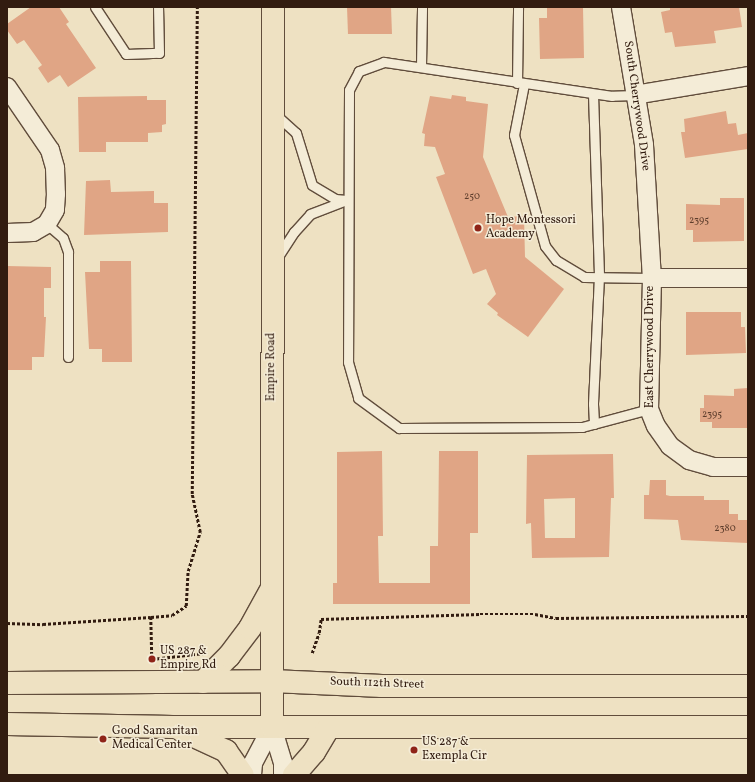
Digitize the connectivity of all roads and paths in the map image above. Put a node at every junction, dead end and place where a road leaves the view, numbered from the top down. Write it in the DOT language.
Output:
graph roads {
  1 [pos="95,7"];
  2 [pos="158,7"];
  3 [pos="197,7"];
  4 [pos="273,7"];
  5 [pos="422,7"];
  6 [pos="518,7"];
  7 [pos="621,7"];
  8 [pos="422,66"];
  9 [pos="748,76"];
  10 [pos="520,83"];
  11 [pos="7,87"];
  12 [pos="593,94"];
  13 [pos="635,95"];
  14 [pos="273,112"];
  15 [pos="347,200"];
  16 [pos="47,224"];
  17 [pos="7,233"];
  18 [pos="272,266"];
  19 [pos="599,276"];
  20 [pos="652,278"];
  21 [pos="748,278"];
  22 [pos="68,357"];
  23 [pos="649,409"];
  24 [pos="594,424"];
  25 [pos="748,467"];
  26 [pos="273,587"];
  27 [pos="748,616"];
  28 [pos="151,617"];
  29 [pos="7,622"];
  30 [pos="210,652"];
  31 [pos="312,654"];
  32 [pos="272,681"];
  33 [pos="203,682"];
  34 [pos="7,683"];
  35 [pos="748,686"];
  36 [pos="7,724"];
  37 [pos="172,727"];
  38 [pos="272,727"];
  39 [pos="329,727"];
  40 [pos="748,727"];
  41 [pos="243,775"];
  42 [pos="252,775"];
  43 [pos="283,775"];
  44 [pos="294,775"];
  1 -- 2 [label="lane"];
  3 -- 28 [label="path"];
  4 -- 14 [label="main road, Empire Road"];
  5 -- 8 [label="lane"];
  6 -- 10 [label="lane"];
  7 -- 13 [label="street, South Cherrywood Drive"];
  8 -- 10 [label="lane"];
  8 -- 15 [label="lane"];
  9 -- 13 [label="street"];
  10 -- 12 [label="lane"];
  10 -- 19 [label="lane"];
  11 -- 16 [label="street"];
  12 -- 13 [label="lane"];
  12 -- 19 [label="lane"];
  13 -- 20 [label="street, South Cherrywood Drive"];
  14 -- 15 [label="lane"];
  14 -- 18 [label="main road, Empire Road"];
  15 -- 18 [label="lane"];
  15 -- 24 [label="lane"];
  16 -- 17 [label="street"];
  16 -- 22 [label="lane"];
  18 -- 26 [label="main road, Empire Road"];
  19 -- 20 [label="lane"];
  19 -- 24 [label="lane"];
  20 -- 21 [label="street"];
  20 -- 23 [label="street, East Cherrywood Drive"];
  23 -- 24 [label="lane"];
  23 -- 25 [label="street, East Cherrywood Drive"];
  26 -- 32 [label="main road, Empire Road"];
  26 -- 33 [label="main road"];
  27 -- 31 [label="path"];
  28 -- 29 [label="path"];
  28 -- 30 [label="path"];
  32 -- 33 [label="main road, South 112th Street"];
  32 -- 35 [label="main road, South 112th Street"];
  32 -- 38 [label="main road, Empire Road"];
  33 -- 34 [label="main road, South 112th Street"];
  36 -- 37 [label="main road"];
  37 -- 38 [label="main road"];
  37 -- 41 [label="main road"];
  38 -- 39 [label="main road"];
  38 -- 42 [label="street"];
  38 -- 43 [label="street"];
  39 -- 40 [label="main road"];
  39 -- 44 [label="main road"];
}
